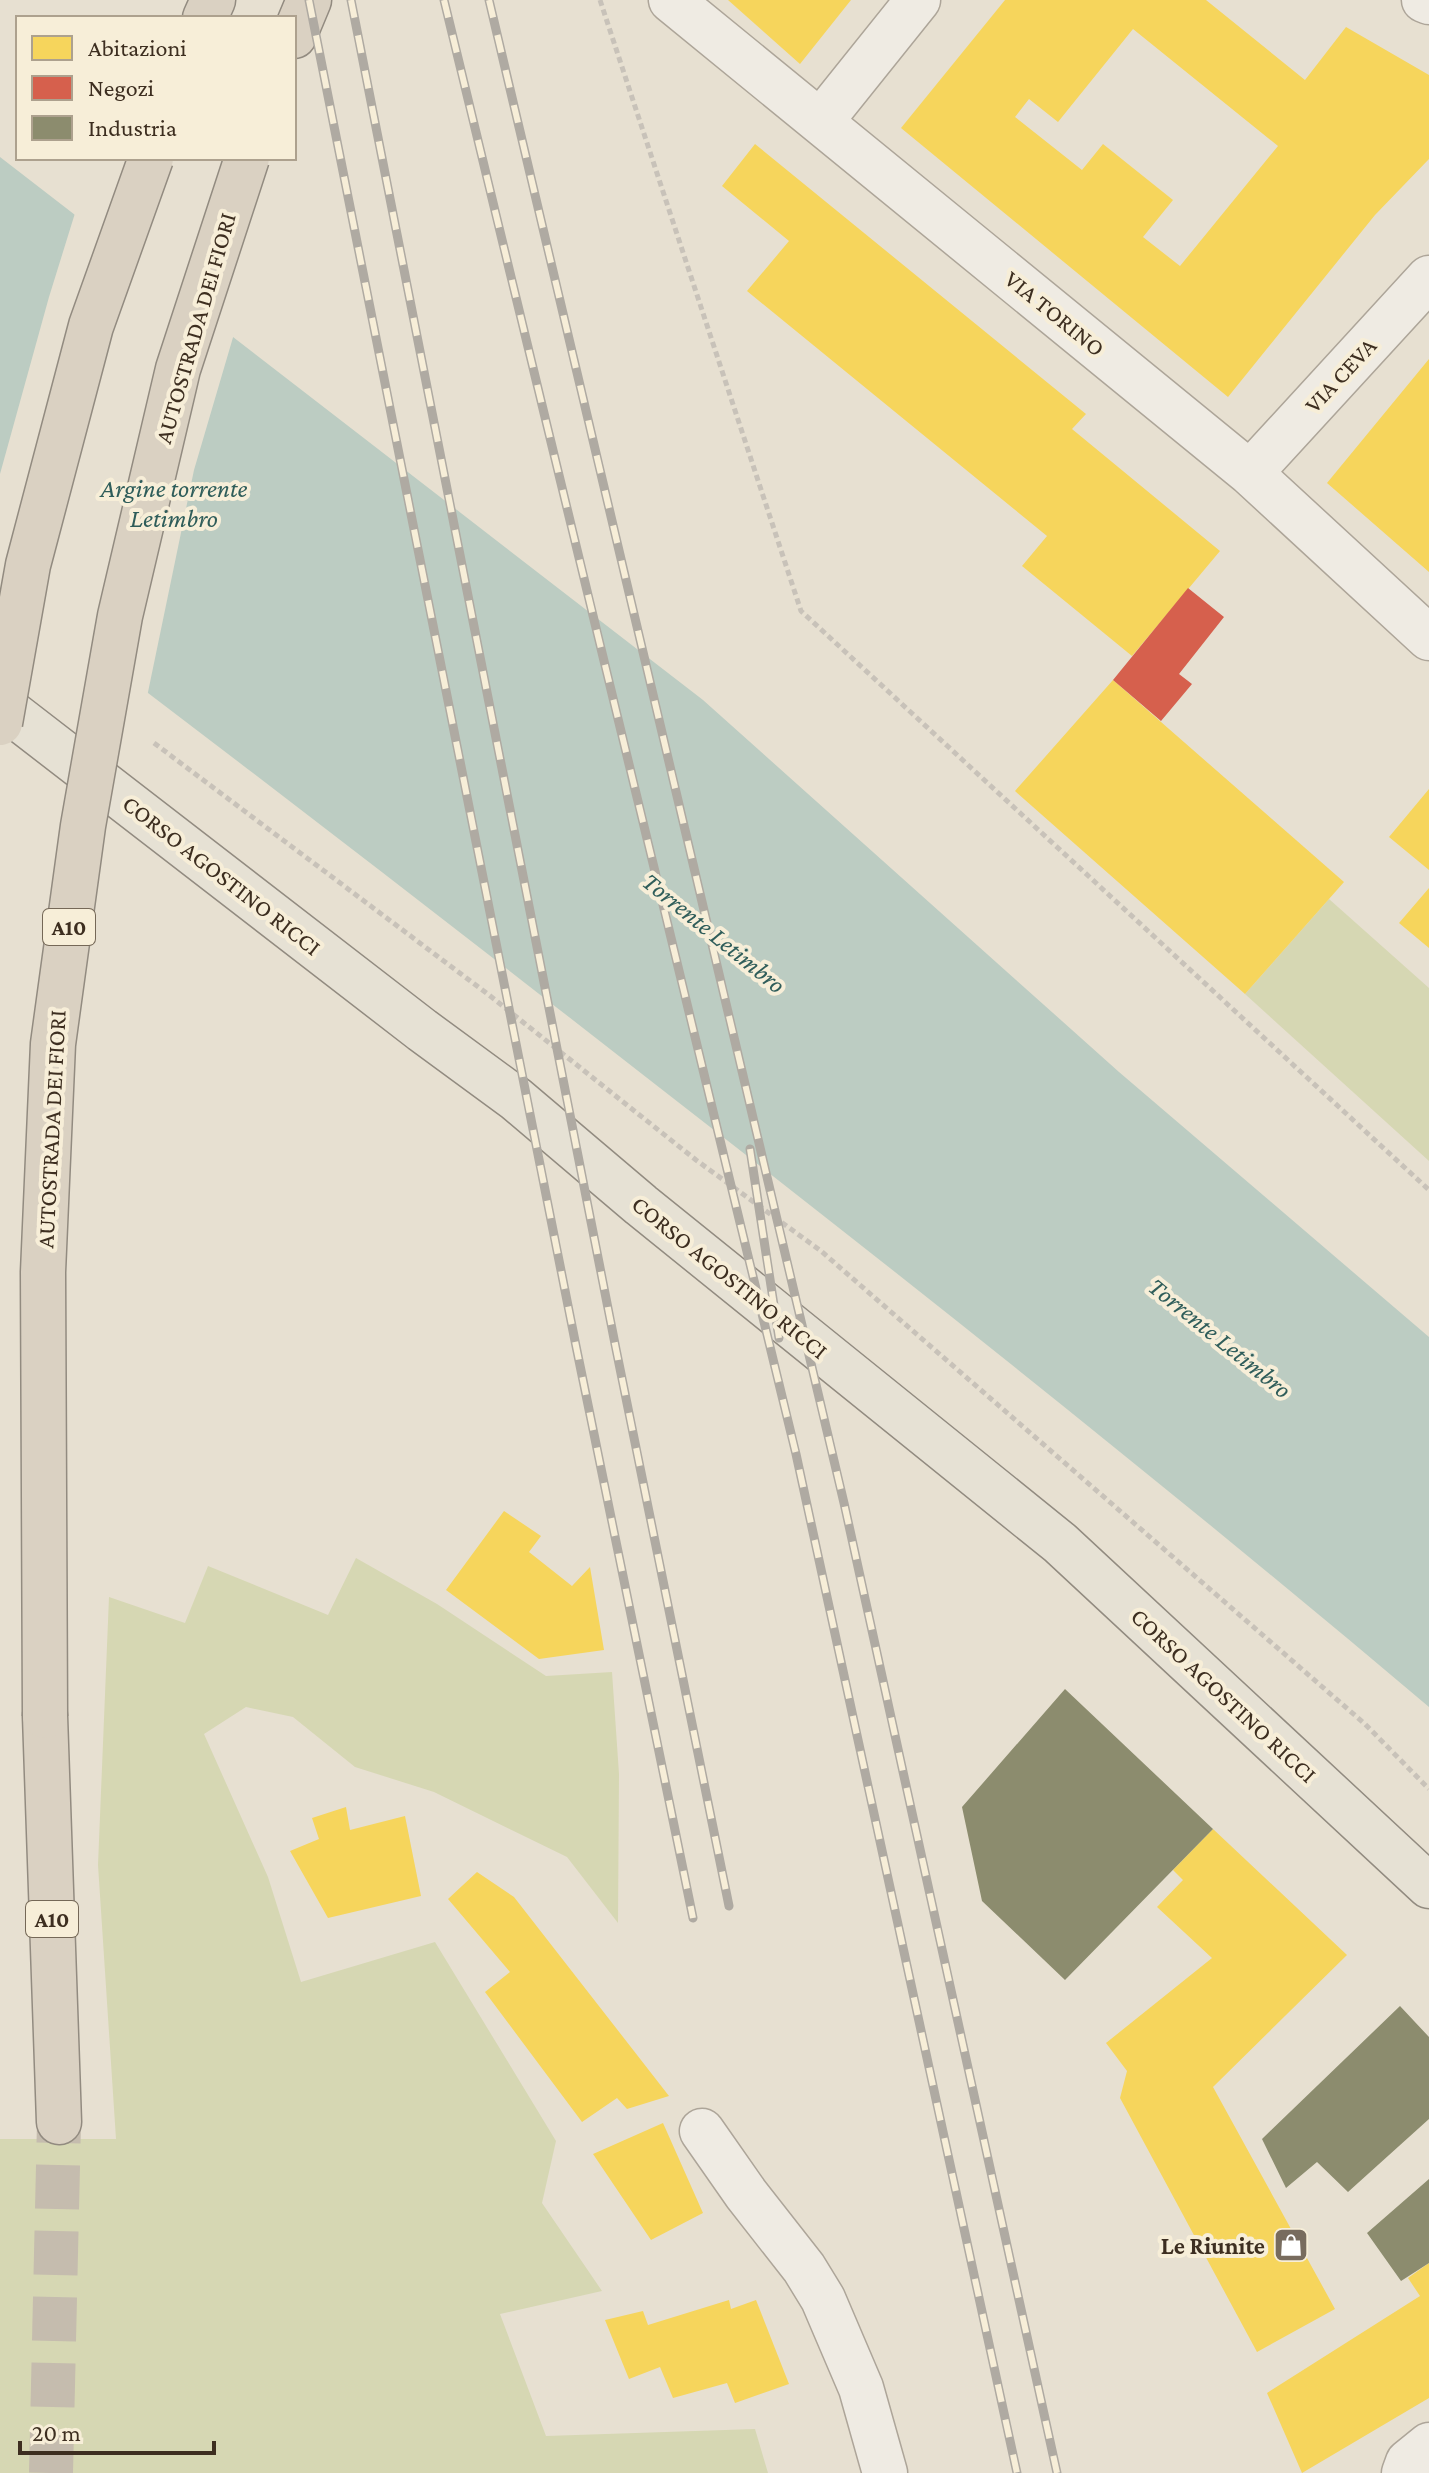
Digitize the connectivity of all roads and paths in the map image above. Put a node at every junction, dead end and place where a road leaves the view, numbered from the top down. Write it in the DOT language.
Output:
graph roads {
  1 [pos="309,0"];
  2 [pos="600,0"];
  3 [pos="671,0"];
  4 [pos="918,0"];
  5 [pos="296,31"];
  6 [pos="821,121"];
  7 [pos="150,160"];
  8 [pos="246,160"];
  9 [pos="1429,278"];
  10 [pos="1250,473"];
  11 [pos="1429,638"];
  12 [pos="0,704"];
  13 [pos="0,723"];
  14 [pos="205,781"];
  15 [pos="1429,1190"];
  16 [pos="1429,1789"];
  17 [pos="1429,1886"];
  18 [pos="59,2122"];
  19 [pos="702,2131"];
  20 [pos="1429,2445"];
  21 [pos="885,2473"];
  22 [pos="1404,2473"];
  1 -- 5 [label="highway"];
  2 -- 15 [label="path"];
  3 -- 6 [label="street, VIA TORINO"];
  4 -- 6 [label="street"];
  6 -- 10 [label="street, VIA TORINO"];
  7 -- 13 [label="highway, bridge"];
  8 -- 18 [label="highway, AUTOSTRADA DEI FIORI / A10, bridge"];
  9 -- 10 [label="street, VIA CEVA"];
  10 -- 11 [label="street, VIA TORINO"];
  12 -- 17 [label="main road, CORSO AGOSTINO RICCI"];
  14 -- 16 [label="path"];
  19 -- 21 [label="street"];
  20 -- 22 [label="street"];
}
